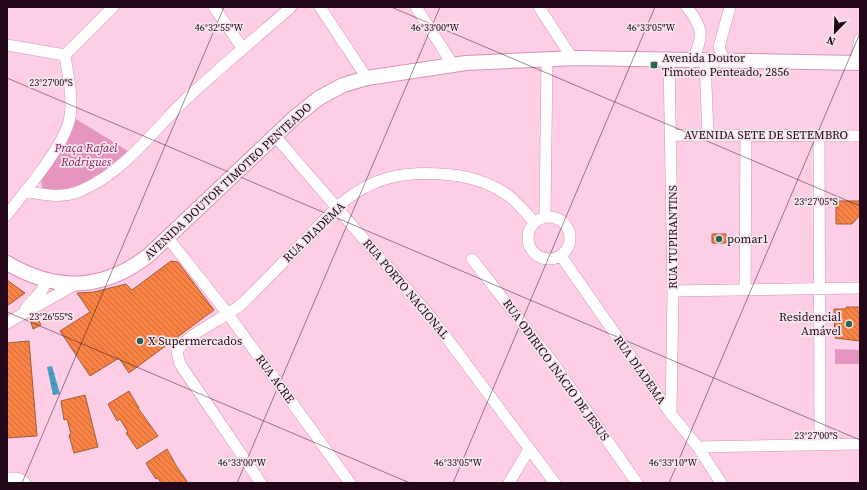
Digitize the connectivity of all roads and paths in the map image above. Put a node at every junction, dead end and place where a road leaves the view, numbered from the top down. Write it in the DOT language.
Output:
graph roads {
  1 [pos="113,7"];
  2 [pos="214,7"];
  3 [pos="291,7"];
  4 [pos="320,7"];
  5 [pos="416,7"];
  6 [pos="539,7"];
  7 [pos="687,7"];
  8 [pos="730,7"];
  9 [pos="701,37"];
  10 [pos="720,38"];
  11 [pos="860,39"];
  12 [pos="7,44"];
  13 [pos="243,50"];
  14 [pos="65,55"];
  15 [pos="572,58"];
  16 [pos="547,59"];
  17 [pos="669,59"];
  18 [pos="699,60"];
  19 [pos="724,60"];
  20 [pos="857,63"];
  21 [pos="453,65"];
  22 [pos="367,78"];
  23 [pos="672,135"];
  24 [pos="708,135"];
  25 [pos="746,135"];
  26 [pos="274,136"];
  27 [pos="819,136"];
  28 [pos="860,136"];
  29 [pos="26,191"];
  30 [pos="337,207"];
  31 [pos="7,215"];
  32 [pos="545,216"];
  33 [pos="534,222"];
  34 [pos="168,238"];
  35 [pos="560,256"];
  36 [pos="472,259"];
  37 [pos="7,263"];
  38 [pos="44,280"];
  39 [pos="74,285"];
  40 [pos="819,288"];
  41 [pos="860,288"];
  42 [pos="745,289"];
  43 [pos="674,291"];
  44 [pos="23,314"];
  45 [pos="228,314"];
  46 [pos="7,323"];
  47 [pos="671,414"];
  48 [pos="820,444"];
  49 [pos="860,444"];
  50 [pos="698,447"];
  51 [pos="529,448"];
  52 [pos="7,478"];
  53 [pos="24,481"];
  54 [pos="261,483"];
  55 [pos="350,483"];
  56 [pos="509,483"];
  57 [pos="554,483"];
  58 [pos="637,483"];
  59 [pos="721,483"];
  1 -- 14 [label="street"];
  2 -- 13 [label="street"];
  3 -- 13 [label="street"];
  4 -- 22 [label="street"];
  5 -- 21 [label="street"];
  6 -- 15 [label="street"];
  7 -- 9 [label="street"];
  8 -- 10 [label="street"];
  9 -- 10 [label="street"];
  9 -- 18 [label="street"];
  10 -- 19 [label="street"];
  11 -- 20 [label="street"];
  12 -- 14 [label="street"];
  13 -- 29 [label="street"];
  14 -- 29 [label="street"];
  15 -- 16 [label="main road, AVENIDA DOUTOR TIMOTEO PENTEADO"];
  15 -- 17 [label="main road, AVENIDA DOUTOR TIMOTEO PENTEADO"];
  16 -- 21 [label="main road, AVENIDA DOUTOR TIMOTEO PENTEADO"];
  16 -- 32 [label="street"];
  17 -- 18 [label="main road, AVENIDA DOUTOR TIMOTEO PENTEADO"];
  17 -- 23 [label="street, RUA TUPIRANTINS"];
  18 -- 19 [label="main road, AVENIDA DOUTOR TIMOTEO PENTEADO"];
  18 -- 24 [label="street"];
  19 -- 20 [label="main road, AVENIDA DOUTOR TIMOTEO PENTEADO"];
  21 -- 22 [label="main road, AVENIDA DOUTOR TIMOTEO PENTEADO"];
  22 -- 26 [label="main road, AVENIDA DOUTOR TIMOTEO PENTEADO"];
  23 -- 24 [label="street, AVENIDA SETE DE SETEMBRO"];
  23 -- 43 [label="street, RUA TUPIRANTINS"];
  24 -- 25 [label="street, AVENIDA SETE DE SETEMBRO"];
  25 -- 27 [label="street, AVENIDA SETE DE SETEMBRO"];
  25 -- 42 [label="street"];
  26 -- 30 [label="street, RUA PORTO NACIONAL"];
  26 -- 34 [label="main road, AVENIDA DOUTOR TIMOTEO PENTEADO"];
  27 -- 28 [label="street, AVENIDA SETE DE SETEMBRO"];
  27 -- 40 [label="street"];
  29 -- 31 [label="street"];
  30 -- 33 [label="street, RUA DIADEMA"];
  30 -- 45 [label="street, RUA DIADEMA"];
  30 -- 51 [label="street, RUA PORTO NACIONAL"];
  32 -- 33 [label="street"];
  32 -- 35 [label="street"];
  33 -- 35 [label="street"];
  34 -- 39 [label="main road, AVENIDA DOUTOR TIMOTEO PENTEADO"];
  34 -- 45 [label="street, RUA ACRE"];
  35 -- 47 [label="street, RUA DIADEMA"];
  36 -- 58 [label="street, RUA ODIRICO INÁCIO DE JESUS"];
  37 -- 38 [label="main road, AVENIDA DOUTOR TIMOTEO PENTEADO"];
  38 -- 39 [label="main road, AVENIDA DOUTOR TIMOTEO PENTEADO"];
  38 -- 44 [label="street"];
  39 -- 44 [label="street"];
  40 -- 41 [label="street"];
  40 -- 42 [label="street"];
  40 -- 48 [label="street"];
  42 -- 43 [label="street"];
  43 -- 47 [label="street, RUA TUPIRANTINS"];
  44 -- 46 [label="street"];
  45 -- 54 [label="street, RUA DIADEMA"];
  45 -- 55 [label="street, RUA ACRE"];
  47 -- 50 [label="street, RUA DIADEMA"];
  48 -- 49 [label="street"];
  48 -- 50 [label="street"];
  50 -- 59 [label="street, RUA DIADEMA"];
  51 -- 56 [label="street"];
  51 -- 57 [label="street, RUA PORTO NACIONAL"];
  52 -- 53 [label="street"];
}
